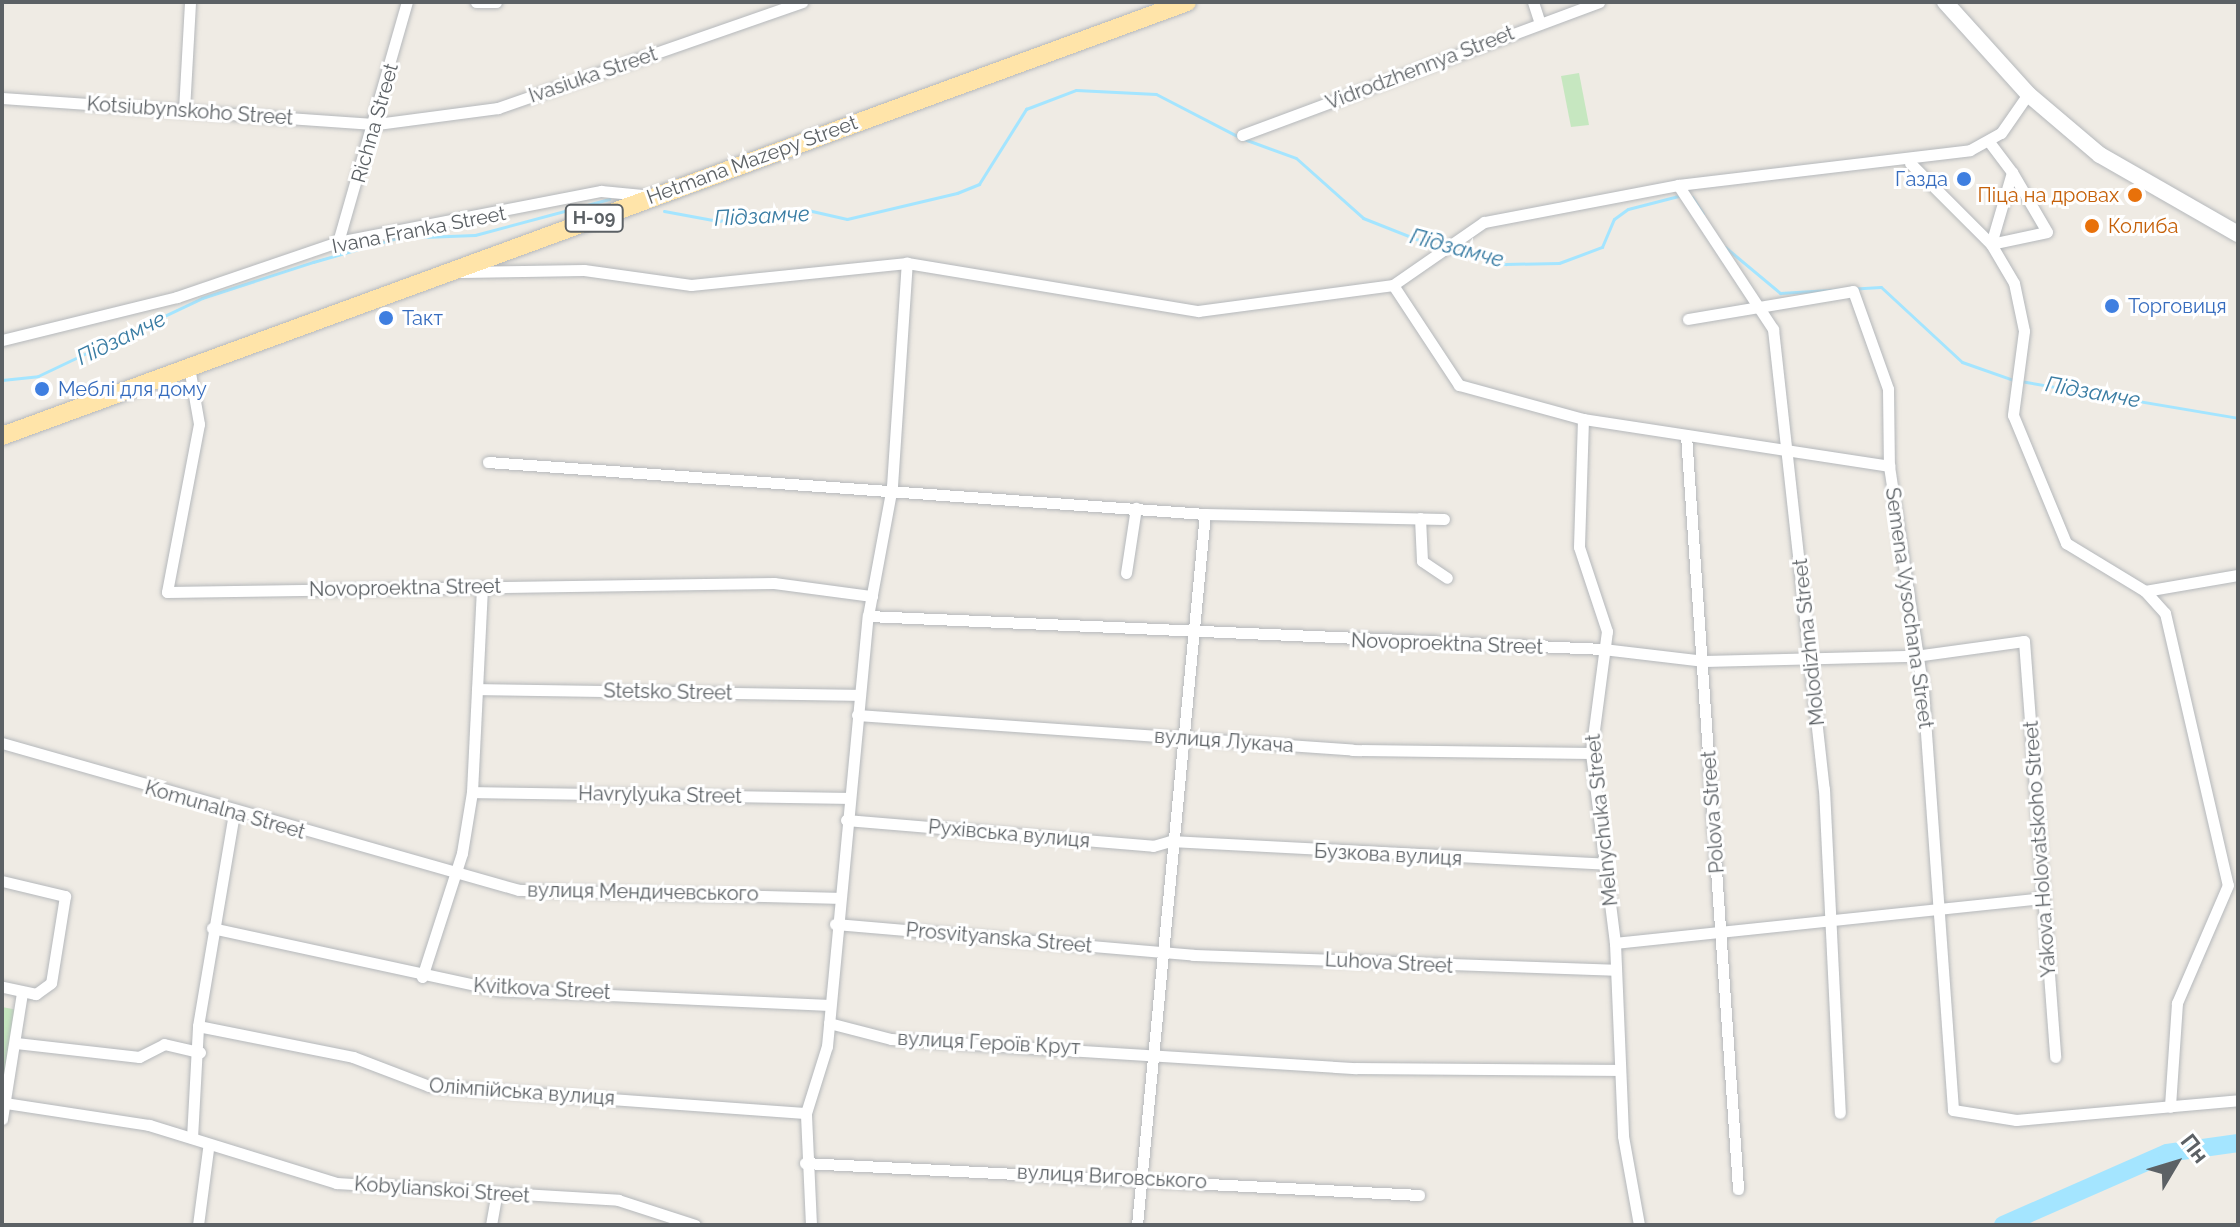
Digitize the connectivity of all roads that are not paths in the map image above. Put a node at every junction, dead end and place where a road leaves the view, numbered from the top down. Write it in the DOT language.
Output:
graph roads {
  1 [pos="190,2"];
  2 [pos="407,2"];
  3 [pos="476,2"];
  4 [pos="496,2"];
  5 [pos="802,2"];
  6 [pos="1187,2"];
  7 [pos="1533,2"];
  8 [pos="1599,2"];
  9 [pos="1945,2"];
  10 [pos="1540,23"];
  11 [pos="2028,94"];
  12 [pos="2,98"];
  13 [pos="184,110"];
  14 [pos="377,124"];
  15 [pos="1242,135"];
  16 [pos="1990,143"];
  17 [pos="1910,163"];
  18 [pos="2012,172"];
  19 [pos="1680,192"];
  20 [pos="654,196"];
  21 [pos="2238,234"];
  22 [pos="338,242"];
  23 [pos="1991,244"];
  24 [pos="907,263"];
  25 [pos="445,272"];
  26 [pos="1393,285"];
  27 [pos="1759,307"];
  28 [pos="1688,319"];
  29 [pos="2,340"];
  30 [pos="189,367"];
  31 [pos="1583,419"];
  32 [pos="1686,435"];
  33 [pos="2,436"];
  34 [pos="1787,451"];
  35 [pos="488,462"];
  36 [pos="1889,466"];
  37 [pos="892,486"];
  38 [pos="1136,508"];
  39 [pos="1205,514"];
  40 [pos="1420,518"];
  41 [pos="1444,519"];
  42 [pos="1126,573"];
  43 [pos="2238,575"];
  44 [pos="1447,578"];
  45 [pos="482,587"];
  46 [pos="2145,591"];
  47 [pos="872,596"];
  48 [pos="868,616"];
  49 [pos="1191,634"];
  50 [pos="2024,641"];
  51 [pos="1603,649"];
  52 [pos="1915,656"];
  53 [pos="1812,659"];
  54 [pos="1704,661"];
  55 [pos="477,689"];
  56 [pos="860,695"];
  57 [pos="857,715"];
  58 [pos="1180,738"];
  59 [pos="2,743"];
  60 [pos="1591,753"];
  61 [pos="472,792"];
  62 [pos="847,798"];
  63 [pos="234,814"];
  64 [pos="846,820"];
  65 [pos="1171,841"];
  66 [pos="1605,864"];
  67 [pos="451,870"];
  68 [pos="2,881"];
  69 [pos="838,898"];
  70 [pos="2044,898"];
  71 [pos="1937,910"];
  72 [pos="1832,920"];
  73 [pos="835,924"];
  74 [pos="212,928"];
  75 [pos="1721,929"];
  76 [pos="1615,943"];
  77 [pos="1162,952"];
  78 [pos="1616,970"];
  79 [pos="422,977"];
  80 [pos="2,987"];
  81 [pos="22,993"];
  82 [pos="830,1005"];
  83 [pos="829,1023"];
  84 [pos="198,1026"];
  85 [pos="16,1043"];
  86 [pos="200,1052"];
  87 [pos="1153,1052"];
  88 [pos="2055,1057"];
  89 [pos="1620,1070"];
  90 [pos="2238,1100"];
  91 [pos="5,1103"];
  92 [pos="2170,1107"];
  93 [pos="806,1113"];
  94 [pos="1840,1113"];
  95 [pos="2,1119"];
  96 [pos="192,1138"];
  97 [pos="208,1149"];
  98 [pos="805,1163"];
  99 [pos="1140,1181"];
  100 [pos="1738,1189"];
  101 [pos="1419,1195"];
  102 [pos="496,1197"];
  103 [pos="198,1225"];
  104 [pos="491,1225"];
  105 [pos="695,1225"];
  106 [pos="811,1225"];
  107 [pos="1137,1225"];
  108 [pos="1639,1225"];
  1 -- 13 [label="street"];
  2 -- 14 [label="street, Richna Street"];
  3 -- 4 [label="street"];
  5 -- 14 [label="street, Ivasiuka Street"];
  6 -- 20 [label="main road, Hetmana Mazepy Street / Н-09"];
  7 -- 10 [label="street"];
  8 -- 10 [label="street, Vidrodzhennya Street"];
  9 -- 11 [label="main road"];
  10 -- 15 [label="street, Vidrodzhennya Street"];
  11 -- 16 [label="street"];
  11 -- 21 [label="main road"];
  12 -- 13 [label="street, Kotsiubynskoho Street"];
  13 -- 14 [label="street, Kotsiubynskoho Street"];
  14 -- 22 [label="street, Richna Street"];
  16 -- 17 [label="street"];
  16 -- 18 [label="street"];
  17 -- 19 [label="street"];
  17 -- 23 [label="street"];
  18 -- 23 [label="street"];
  18 -- 23 [label="street"];
  19 -- 26 [label="street"];
  19 -- 27 [label="street, Molodizhna Street"];
  20 -- 22 [label="street, Ivana Franka Street"];
  20 -- 25 [label="main road, Hetmana Mazepy Street / Н-09"];
  22 -- 29 [label="street, Ivana Franka Street"];
  23 -- 46 [label="street"];
  24 -- 25 [label="street"];
  24 -- 26 [label="street"];
  24 -- 37 [label="street"];
  25 -- 30 [label="main road, Hetmana Mazepy Street / Н-09"];
  26 -- 31 [label="street, Semena Vysochana Street"];
  27 -- 28 [label="street"];
  27 -- 34 [label="street, Molodizhna Street"];
  27 -- 36 [label="street"];
  30 -- 33 [label="main road, Hetmana Mazepy Street / Н-09"];
  30 -- 45 [label="street, Novoproektna Street"];
  31 -- 32 [label="street, Semena Vysochana Street"];
  31 -- 51 [label="street, Melnychuka Street"];
  32 -- 34 [label="street, Semena Vysochana Street"];
  32 -- 54 [label="street, Polova Street"];
  34 -- 36 [label="street, Semena Vysochana Street"];
  34 -- 53 [label="street, Molodizhna Street"];
  35 -- 37 [label="street"];
  36 -- 52 [label="street, Semena Vysochana Street"];
  37 -- 38 [label="street"];
  37 -- 47 [label="street"];
  38 -- 39 [label="street"];
  38 -- 42 [label="street"];
  39 -- 40 [label="street"];
  39 -- 49 [label="street"];
  40 -- 41 [label="street"];
  40 -- 44 [label="street"];
  43 -- 46 [label="street"];
  45 -- 47 [label="street, Novoproektna Street"];
  45 -- 55 [label="street"];
  46 -- 92 [label="street"];
  47 -- 48 [label="street"];
  48 -- 49 [label="street, Novoproektna Street"];
  48 -- 56 [label="street"];
  49 -- 51 [label="street, Novoproektna Street"];
  49 -- 58 [label="street"];
  50 -- 52 [label="street, Novoproektna Street"];
  50 -- 70 [label="street, Yakova Holovatskoho Street"];
  51 -- 54 [label="street, Novoproektna Street"];
  51 -- 60 [label="street, Melnychuka Street"];
  52 -- 53 [label="street, Novoproektna Street"];
  52 -- 71 [label="street, Semena Vysochana Street"];
  53 -- 54 [label="street, Novoproektna Street"];
  53 -- 72 [label="street, Molodizhna Street"];
  54 -- 75 [label="street, Polova Street"];
  55 -- 56 [label="street, Stetsko Street"];
  55 -- 61 [label="street"];
  56 -- 57 [label="street"];
  57 -- 58 [label="street, вулиця Лукача"];
  57 -- 62 [label="street"];
  58 -- 60 [label="street, вулиця Лукача"];
  58 -- 65 [label="street"];
  59 -- 63 [label="street, Komunalna Street"];
  60 -- 66 [label="street, Melnychuka Street"];
  61 -- 62 [label="street, Havrylyuka Street"];
  61 -- 67 [label="street"];
  62 -- 64 [label="street"];
  63 -- 67 [label="street, Komunalna Street"];
  63 -- 74 [label="street"];
  64 -- 65 [label="street, Рухівська вулиця"];
  64 -- 69 [label="street"];
  65 -- 66 [label="street, Бузкова вулиця"];
  65 -- 77 [label="street"];
  66 -- 76 [label="street, Melnychuka Street"];
  67 -- 69 [label="street, вулиця Мендичевського"];
  67 -- 79 [label="street"];
  68 -- 81 [label="street"];
  69 -- 73 [label="street"];
  70 -- 71 [label="street"];
  70 -- 88 [label="street, Yakova Holovatskoho Street"];
  71 -- 72 [label="street"];
  71 -- 92 [label="street, Semena Vysochana Street"];
  72 -- 75 [label="street"];
  72 -- 94 [label="street, Molodizhna Street"];
  73 -- 77 [label="street, Prosvityanska Street"];
  73 -- 82 [label="street"];
  74 -- 79 [label="street, Kvitkova Street"];
  74 -- 84 [label="street"];
  75 -- 76 [label="street"];
  75 -- 100 [label="street, Polova Street"];
  76 -- 78 [label="street, Melnychuka Street"];
  77 -- 78 [label="street, Luhova Street"];
  77 -- 87 [label="street"];
  78 -- 89 [label="street, Melnychuka Street"];
  79 -- 82 [label="street, Kvitkova Street"];
  80 -- 81 [label="street"];
  81 -- 85 [label="street"];
  82 -- 83 [label="street"];
  83 -- 87 [label="street, вулиця Героїв Крут"];
  83 -- 93 [label="street"];
  84 -- 86 [label="street"];
  84 -- 93 [label="street, Олімпійська вулиця"];
  85 -- 86 [label="street"];
  85 -- 91 [label="street"];
  86 -- 96 [label="street"];
  87 -- 89 [label="street, вулиця Героїв Крут"];
  87 -- 99 [label="street"];
  89 -- 108 [label="street, Melnychuka Street"];
  90 -- 92 [label="street"];
  91 -- 95 [label="street"];
  91 -- 96 [label="street"];
  93 -- 98 [label="street"];
  96 -- 97 [label="street, Kobylianskoi Street"];
  97 -- 102 [label="street, Kobylianskoi Street"];
  97 -- 103 [label="street"];
  98 -- 99 [label="street, вулиця Виговського"];
  98 -- 106 [label="street"];
  99 -- 101 [label="street, вулиця Виговського"];
  99 -- 107 [label="street"];
  102 -- 104 [label="street"];
  102 -- 105 [label="street, Kobylianskoi Street"];
}
